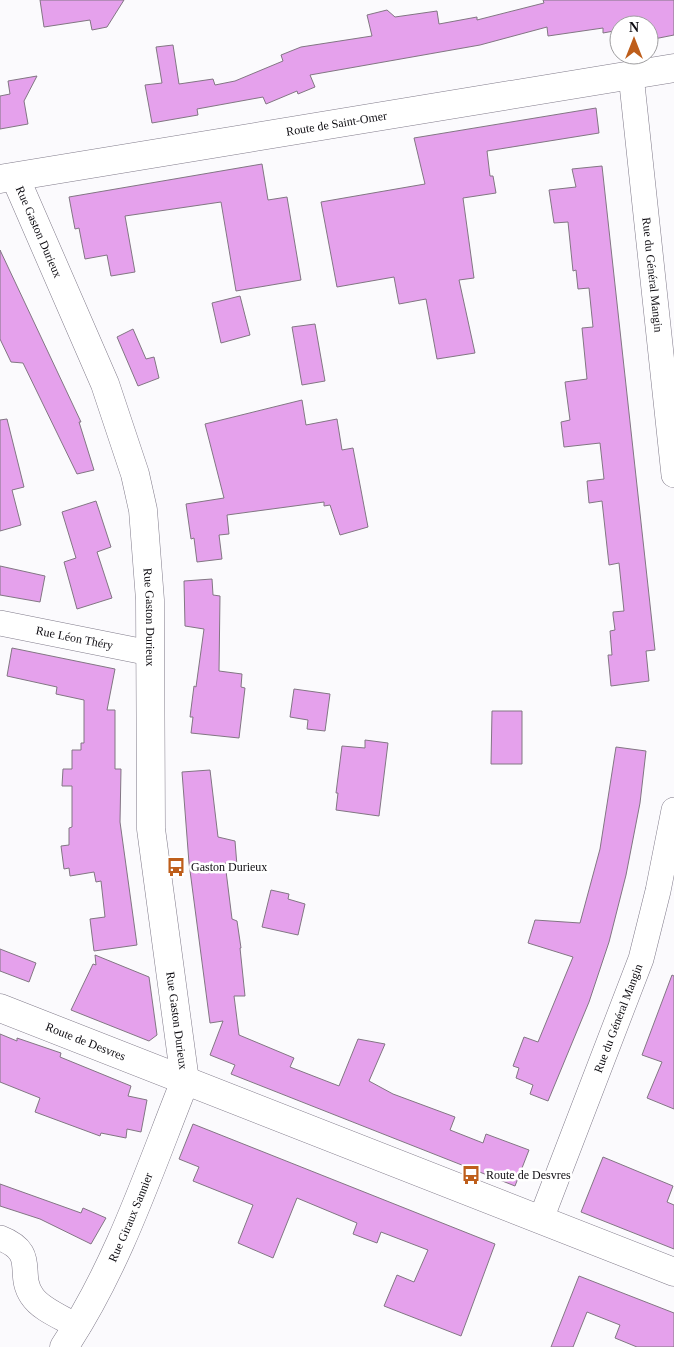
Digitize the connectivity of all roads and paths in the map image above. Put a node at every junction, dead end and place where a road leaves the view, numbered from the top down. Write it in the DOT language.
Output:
graph roads {
  1 [pos="674,68"];
  2 [pos="631,75"];
  3 [pos="8,178"];
  4 [pos="674,475"];
  5 [pos="0,623"];
  6 [pos="150,653"];
  7 [pos="674,810"];
  8 [pos="0,1008"];
  9 [pos="184,1081"];
  10 [pos="541,1220"];
  11 [pos="0,1238"];
  12 [pos="674,1272"];
  13 [pos="71,1337"];
  1 -- 2 [label="main road, Route de Saint-Omer"];
  2 -- 3 [label="main road, Route de Saint-Omer"];
  2 -- 4 [label="street, Rue du Général Mangin"];
  3 -- 6 [label="main road, Rue Gaston Durieux"];
  5 -- 6 [label="street, Rue Léon Théry"];
  6 -- 9 [label="main road, Rue Gaston Durieux"];
  7 -- 10 [label="street, Rue du Général Mangin"];
  8 -- 9 [label="main road, Route de Desvres"];
  9 -- 10 [label="main road, Route de Desvres"];
  9 -- 13 [label="main road, Rue Giraux Sannier"];
  10 -- 12 [label="main road, Route de Desvres"];
  11 -- 13 [label="street"];
}
